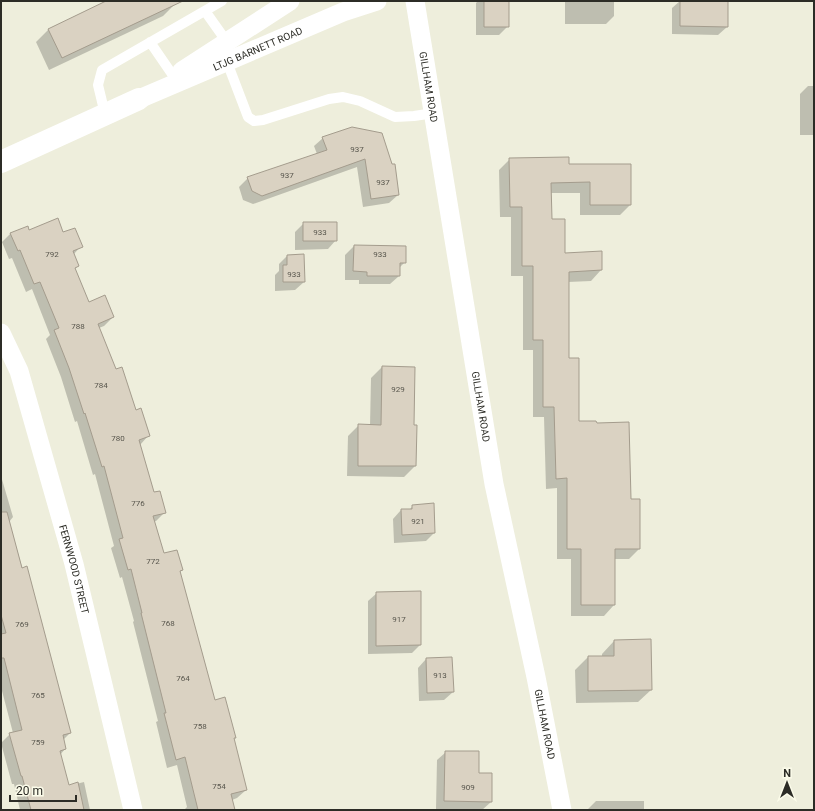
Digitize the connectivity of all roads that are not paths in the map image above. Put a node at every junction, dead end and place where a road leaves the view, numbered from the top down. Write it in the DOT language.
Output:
graph roads {
  1 [pos="222,1"];
  2 [pos="290,1"];
  3 [pos="377,1"];
  4 [pos="415,1"];
  5 [pos="205,11"];
  6 [pos="150,42"];
  7 [pos="227,42"];
  8 [pos="227,62"];
  9 [pos="174,76"];
  10 [pos="139,99"];
  11 [pos="434,113"];
  12 [pos="105,114"];
  13 [pos="1,162"];
  14 [pos="1,333"];
  15 [pos="133,810"];
  16 [pos="562,810"];
  1 -- 5 [label="lane"];
  2 -- 7 [label="street, LTJG BARNETT ROAD"];
  3 -- 8 [label="street, LTJG BARNETT ROAD"];
  4 -- 11 [label="street, GILLHAM ROAD"];
  5 -- 6 [label="lane"];
  5 -- 7 [label="lane"];
  6 -- 9 [label="lane"];
  6 -- 12 [label="lane"];
  7 -- 9 [label="street, LTJG BARNETT ROAD"];
  8 -- 10 [label="street, LTJG BARNETT ROAD"];
  8 -- 11 [label="lane"];
  9 -- 10 [label="street, LTJG BARNETT ROAD"];
  10 -- 12 [label="street, LTJG BARNETT ROAD"];
  11 -- 16 [label="street, GILLHAM ROAD"];
  12 -- 13 [label="street, LTJG BARNETT ROAD"];
  14 -- 15 [label="street, FERNWOOD STREET"];
}
